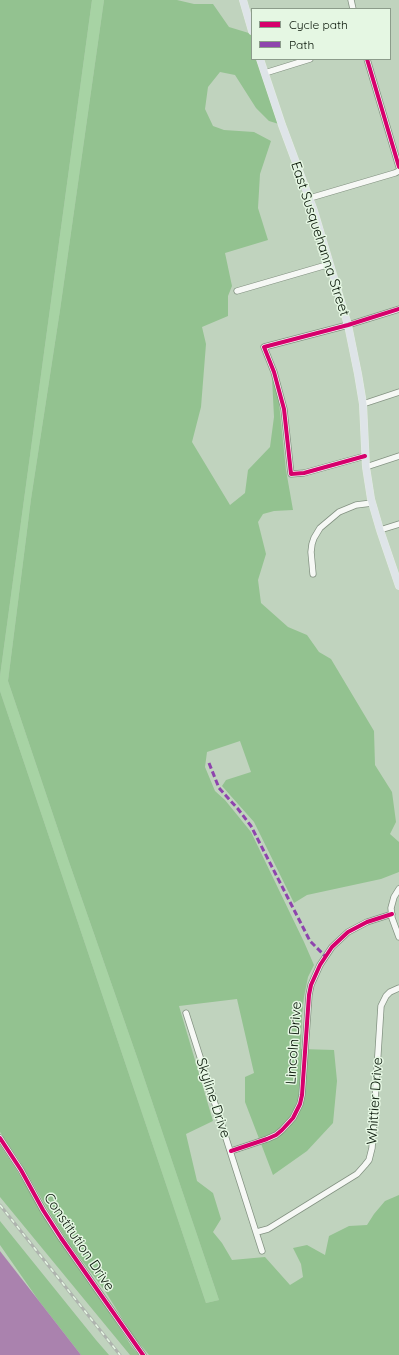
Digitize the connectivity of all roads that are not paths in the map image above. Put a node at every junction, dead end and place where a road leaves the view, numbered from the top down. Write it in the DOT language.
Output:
graph roads {
  1 [pos="243,0"];
  2 [pos="251,28"];
  3 [pos="260,60"];
  4 [pos="307,60"];
  5 [pos="367,60"];
  6 [pos="265,73"];
  7 [pos="399,167"];
  8 [pos="399,171"];
  9 [pos="310,198"];
  10 [pos="330,264"];
  11 [pos="237,291"];
  12 [pos="399,309"];
  13 [pos="348,325"];
  14 [pos="399,392"];
  15 [pos="362,404"];
  16 [pos="365,456"];
  17 [pos="399,456"];
  18 [pos="366,467"];
  19 [pos="372,503"];
  20 [pos="399,524"];
  21 [pos="380,530"];
  22 [pos="312,574"];
  23 [pos="399,586"];
  24 [pos="399,889"];
  25 [pos="392,914"];
  26 [pos="399,937"];
  27 [pos="399,988"];
  28 [pos="186,1013"];
  29 [pos="0,1138"];
  30 [pos="231,1151"];
  31 [pos="257,1232"];
  32 [pos="262,1251"];
  33 [pos="143,1355"];
  1 -- 2 [label="main road"];
  3 -- 6 [label="main road, East Susquehanna Street"];
  4 -- 6 [label="street"];
  5 -- 7 [label="street"];
  6 -- 9 [label="main road, East Susquehanna Street"];
  8 -- 9 [label="street"];
  9 -- 10 [label="main road, East Susquehanna Street"];
  10 -- 11 [label="street"];
  10 -- 13 [label="main road, East Susquehanna Street"];
  12 -- 13 [label="street"];
  13 -- 15 [label="main road, East Susquehanna Street"];
  13 -- 16 [label="street"];
  14 -- 15 [label="street"];
  15 -- 16 [label="main road, East Susquehanna Street"];
  16 -- 18 [label="main road, East Susquehanna Street"];
  17 -- 18 [label="street"];
  18 -- 19 [label="main road, East Susquehanna Street"];
  19 -- 21 [label="main road, East Susquehanna Street"];
  19 -- 22 [label="street"];
  20 -- 21 [label="street"];
  21 -- 23 [label="main road, East Susquehanna Street"];
  24 -- 25 [label="street"];
  25 -- 26 [label="street"];
  25 -- 30 [label="street, Lincoln Drive"];
  27 -- 31 [label="street, Whittier Drive"];
  28 -- 30 [label="street, Skyline Drive"];
  29 -- 33 [label="street, Constitution Drive"];
  30 -- 31 [label="street, Skyline Drive"];
  31 -- 32 [label="street, Skyline Drive"];
}
